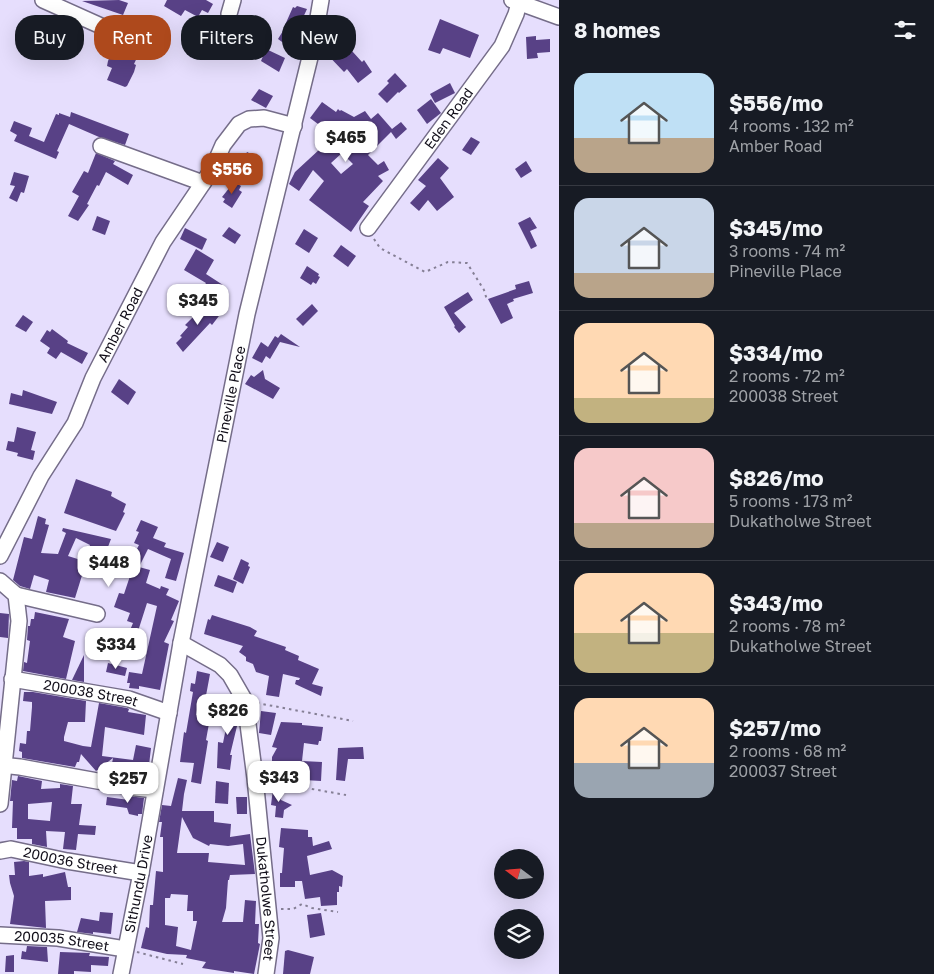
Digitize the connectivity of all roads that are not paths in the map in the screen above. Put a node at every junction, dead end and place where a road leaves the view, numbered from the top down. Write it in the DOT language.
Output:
graph roads {
  1 [pos="43,0"];
  2 [pos="321,0"];
  3 [pos="515,2"];
  4 [pos="559,17"];
  5 [pos="94,22"];
  6 [pos="294,126"];
  7 [pos="101,146"];
  8 [pos="204,183"];
  9 [pos="368,228"];
  10 [pos="0,556"];
  11 [pos="0,581"];
  12 [pos="16,596"];
  13 [pos="97,614"];
  14 [pos="181,643"];
  15 [pos="12,679"];
  16 [pos="169,713"];
  17 [pos="2,765"];
  18 [pos="155,790"];
  19 [pos="0,804"];
  20 [pos="0,851"];
  21 [pos="141,873"];
  22 [pos="0,935"];
  23 [pos="125,949"];
  24 [pos="121,974"];
  25 [pos="266,974"];
  1 -- 5 [label="street"];
  2 -- 6 [label="street, Pineville Place"];
  3 -- 4 [label="street"];
  3 -- 9 [label="street, Eden Road"];
  6 -- 8 [label="street, Amber Road"];
  6 -- 14 [label="street, Pineville Place"];
  7 -- 8 [label="street"];
  8 -- 10 [label="street, Amber Road"];
  11 -- 12 [label="street"];
  12 -- 13 [label="street"];
  12 -- 15 [label="street"];
  14 -- 16 [label="street, Sithundu Drive"];
  14 -- 25 [label="street, Dukatholwe Street"];
  15 -- 16 [label="street, 200038 Street"];
  15 -- 17 [label="street"];
  16 -- 18 [label="street, Sithundu Drive"];
  17 -- 18 [label="street"];
  17 -- 19 [label="street"];
  18 -- 21 [label="street, Sithundu Drive"];
  20 -- 21 [label="street, 200036 Street"];
  21 -- 23 [label="street, Sithundu Drive"];
  22 -- 23 [label="street, 200035 Street"];
  23 -- 24 [label="street, Sithundu Drive"];
}
